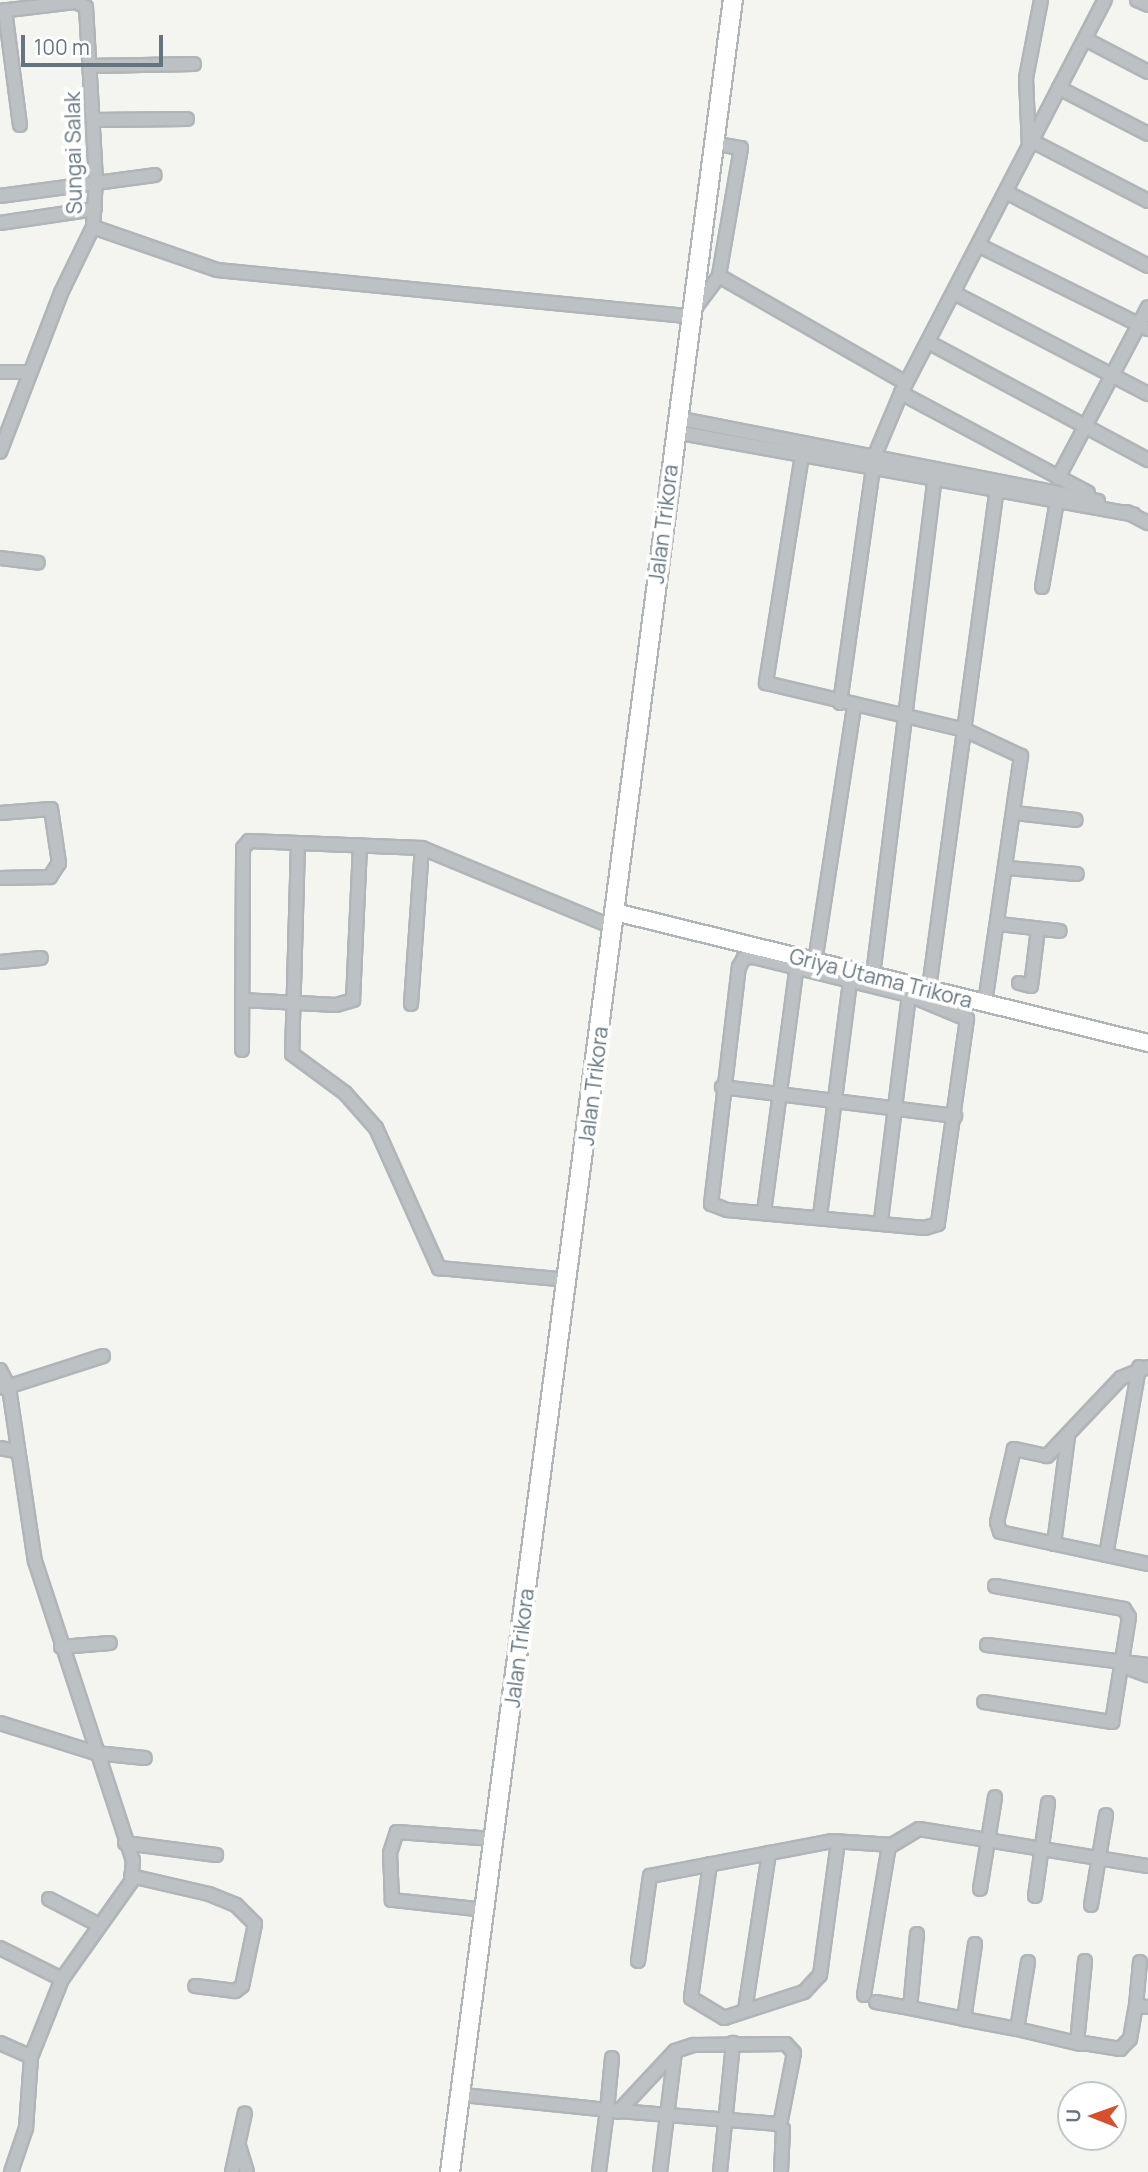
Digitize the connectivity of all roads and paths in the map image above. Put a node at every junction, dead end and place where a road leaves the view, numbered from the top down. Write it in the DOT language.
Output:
graph roads {
  1 [pos="733,0"];
  2 [pos="1041,0"];
  3 [pos="1105,0"];
  4 [pos="1137,0"];
  5 [pos="81,1"];
  6 [pos="1148,5"];
  7 [pos="3,10"];
  8 [pos="1084,39"];
  9 [pos="194,64"];
  10 [pos="90,66"];
  11 [pos="1148,72"];
  12 [pos="1059,88"];
  13 [pos="187,119"];
  14 [pos="93,120"];
  15 [pos="20,125"];
  16 [pos="1148,134"];
  17 [pos="712,143"];
  18 [pos="1030,144"];
  19 [pos="155,175"];
  20 [pos="96,180"];
  21 [pos="1006,192"];
  22 [pos="0,195"];
  23 [pos="1148,201"];
  24 [pos="95,209"];
  25 [pos="0,223"];
  26 [pos="93,228"];
  27 [pos="978,245"];
  28 [pos="1148,265"];
  29 [pos="719,276"];
  30 [pos="954,293"];
  31 [pos="1148,307"];
  32 [pos="689,316"];
  33 [pos="1144,327"];
  34 [pos="929,342"];
  35 [pos="0,372"];
  36 [pos="28,372"];
  37 [pos="1114,376"];
  38 [pos="904,388"];
  39 [pos="1148,394"];
  40 [pos="676,425"];
  41 [pos="1087,428"];
  42 [pos="0,452"];
  43 [pos="802,454"];
  44 [pos="874,460"];
  45 [pos="1148,460"];
  46 [pos="935,475"];
  47 [pos="1058,478"];
  48 [pos="997,488"];
  49 [pos="1057,501"];
  50 [pos="1110,504"];
  51 [pos="1134,515"];
  52 [pos="1148,523"];
  53 [pos="0,558"];
  54 [pos="38,563"];
  55 [pos="1042,587"];
  56 [pos="840,704"];
  57 [pos="854,707"];
  58 [pos="906,717"];
  59 [pos="965,730"];
  60 [pos="0,813"];
  61 [pos="1015,813"];
  62 [pos="1076,820"];
  63 [pos="298,843"];
  64 [pos="360,845"];
  65 [pos="422,848"];
  66 [pos="1008,868"];
  67 [pos="1077,874"];
  68 [pos="0,878"];
  69 [pos="614,920"];
  70 [pos="999,924"];
  71 [pos="1038,929"];
  72 [pos="1060,931"];
  73 [pos="41,958"];
  74 [pos="0,962"];
  75 [pos="815,962"];
  76 [pos="796,966"];
  77 [pos="851,975"];
  78 [pos="873,975"];
  79 [pos="1020,983"];
  80 [pos="929,988"];
  81 [pos="909,995"];
  82 [pos="242,1000"];
  83 [pos="292,1001"];
  84 [pos="985,1003"];
  85 [pos="411,1004"];
  86 [pos="1148,1043"];
  87 [pos="242,1050"];
  88 [pos="723,1087"];
  89 [pos="779,1094"];
  90 [pos="835,1101"];
  91 [pos="894,1109"];
  92 [pos="955,1116"];
  93 [pos="764,1212"];
  94 [pos="820,1216"];
  95 [pos="881,1220"];
  96 [pos="568,1280"];
  97 [pos="103,1356"];
  98 [pos="1143,1367"];
  99 [pos="0,1370"];
  100 [pos="5,1388"];
  101 [pos="1069,1436"];
  102 [pos="0,1448"];
  103 [pos="16,1451"];
  104 [pos="1054,1544"];
  105 [pos="1106,1555"];
  106 [pos="1148,1564"];
  107 [pos="995,1586"];
  108 [pos="110,1643"];
  109 [pos="987,1645"];
  110 [pos="61,1647"];
  111 [pos="1148,1665"];
  112 [pos="1123,1666"];
  113 [pos="1148,1675"];
  114 [pos="984,1702"];
  115 [pos="0,1723"];
  116 [pos="96,1754"];
  117 [pos="145,1758"];
  118 [pos="995,1797"];
  119 [pos="1048,1804"];
  120 [pos="1107,1815"];
  121 [pos="494,1839"];
  122 [pos="990,1840"];
  123 [pos="838,1841"];
  124 [pos="125,1843"];
  125 [pos="890,1845"];
  126 [pos="1041,1848"];
  127 [pos="769,1853"];
  128 [pos="216,1855"];
  129 [pos="1099,1858"];
  130 [pos="710,1864"];
  131 [pos="1148,1866"];
  132 [pos="131,1876"];
  133 [pos="980,1889"];
  134 [pos="1035,1896"];
  135 [pos="49,1899"];
  136 [pos="1091,1905"];
  137 [pos="486,1910"];
  138 [pos="97,1924"];
  139 [pos="917,1934"];
  140 [pos="975,1944"];
  141 [pos="0,1948"];
  142 [pos="638,1961"];
  143 [pos="1085,1961"];
  144 [pos="1028,1962"];
  145 [pos="1140,1962"];
  146 [pos="62,1979"];
  147 [pos="195,1986"];
  148 [pos="864,1995"];
  149 [pos="877,2002"];
  150 [pos="1142,2007"];
  151 [pos="910,2008"];
  152 [pos="745,2010"];
  153 [pos="964,2019"];
  154 [pos="1017,2029"];
  155 [pos="0,2043"];
  156 [pos="733,2043"];
  157 [pos="1081,2044"];
  158 [pos="675,2051"];
  159 [pos="31,2057"];
  160 [pos="612,2058"];
  161 [pos="463,2095"];
  162 [pos="612,2111"];
  163 [pos="245,2113"];
  164 [pos="667,2117"];
  165 [pos="724,2120"];
  166 [pos="780,2125"];
  167 [pos="238,2146"];
  168 [pos="11,2172"];
  169 [pos="232,2172"];
  170 [pos="247,2172"];
  171 [pos="450,2172"];
  172 [pos="599,2172"];
  173 [pos="660,2172"];
  174 [pos="720,2172"];
  175 [pos="781,2172"];
  1 -- 17 [label="main road, Jalan Trikora"];
  2 -- 18 [label="street"];
  3 -- 8 [label="street"];
  4 -- 6 [label="street"];
  5 -- 7 [label="street, Sungai Salak"];
  5 -- 10 [label="street, Sungai Salak"];
  7 -- 15 [label="street"];
  8 -- 11 [label="street"];
  8 -- 12 [label="street"];
  9 -- 10 [label="street"];
  10 -- 14 [label="street, Sungai Salak"];
  12 -- 16 [label="street"];
  12 -- 18 [label="street"];
  13 -- 14 [label="street"];
  14 -- 20 [label="street, Sungai Salak"];
  17 -- 29 [label="street"];
  17 -- 32 [label="main road, Jalan Trikora"];
  18 -- 21 [label="street"];
  18 -- 23 [label="street"];
  19 -- 20 [label="street"];
  20 -- 22 [label="street"];
  20 -- 24 [label="street, Sungai Salak"];
  21 -- 27 [label="street"];
  21 -- 28 [label="street"];
  24 -- 25 [label="street"];
  24 -- 26 [label="street, Sungai Salak"];
  26 -- 32 [label="street"];
  26 -- 36 [label="street, Sungai Salak"];
  27 -- 30 [label="street"];
  27 -- 33 [label="street"];
  29 -- 32 [label="street"];
  29 -- 38 [label="street"];
  30 -- 34 [label="street"];
  30 -- 37 [label="street"];
  31 -- 33 [label="street"];
  32 -- 40 [label="main road, Jalan Trikora"];
  33 -- 37 [label="street"];
  34 -- 38 [label="street"];
  34 -- 41 [label="street"];
  35 -- 36 [label="street"];
  36 -- 42 [label="street, Sungai Salak"];
  37 -- 39 [label="street"];
  37 -- 41 [label="street"];
  38 -- 44 [label="street"];
  38 -- 47 [label="street"];
  40 -- 43 [label="street"];
  40 -- 44 [label="street"];
  40 -- 69 [label="main road, Jalan Trikora"];
  41 -- 45 [label="street"];
  41 -- 47 [label="street"];
  43 -- 44 [label="street"];
  43 -- 56 [label="street"];
  44 -- 46 [label="street"];
  44 -- 50 [label="street"];
  44 -- 56 [label="street"];
  46 -- 48 [label="street"];
  46 -- 58 [label="street"];
  47 -- 50 [label="street"];
  48 -- 49 [label="street"];
  48 -- 59 [label="street"];
  49 -- 51 [label="street"];
  49 -- 55 [label="street"];
  50 -- 51 [label="street"];
  51 -- 52 [label="street"];
  53 -- 54 [label="street"];
  56 -- 57 [label="street"];
  57 -- 58 [label="street"];
  57 -- 75 [label="street"];
  58 -- 59 [label="street"];
  58 -- 78 [label="street"];
  59 -- 61 [label="street"];
  59 -- 80 [label="street"];
  60 -- 68 [label="street"];
  61 -- 62 [label="street"];
  61 -- 66 [label="street"];
  63 -- 64 [label="street"];
  63 -- 82 [label="street"];
  63 -- 83 [label="street"];
  64 -- 65 [label="street"];
  64 -- 83 [label="street"];
  65 -- 69 [label="street"];
  65 -- 85 [label="street"];
  66 -- 67 [label="street"];
  66 -- 70 [label="street"];
  69 -- 75 [label="street, Griya Utama Trikora"];
  69 -- 96 [label="main road, Jalan Trikora"];
  70 -- 71 [label="street"];
  70 -- 84 [label="street"];
  71 -- 72 [label="street"];
  71 -- 79 [label="street"];
  73 -- 74 [label="street"];
  75 -- 77 [label="street, Griya Utama Trikora"];
  76 -- 77 [label="street"];
  76 -- 88 [label="street"];
  76 -- 89 [label="street"];
  77 -- 78 [label="street, Griya Utama Trikora"];
  77 -- 81 [label="street"];
  77 -- 90 [label="street"];
  78 -- 80 [label="street, Griya Utama Trikora"];
  80 -- 84 [label="street, Griya Utama Trikora"];
  81 -- 91 [label="street"];
  81 -- 92 [label="street"];
  82 -- 83 [label="street"];
  82 -- 87 [label="street"];
  83 -- 96 [label="street"];
  84 -- 86 [label="street, Griya Utama Trikora"];
  88 -- 89 [label="street"];
  88 -- 93 [label="street"];
  89 -- 90 [label="street"];
  89 -- 93 [label="street"];
  90 -- 91 [label="street"];
  90 -- 94 [label="street"];
  91 -- 92 [label="street"];
  91 -- 95 [label="street"];
  92 -- 95 [label="street"];
  93 -- 94 [label="street"];
  94 -- 95 [label="street"];
  96 -- 121 [label="main road, Jalan Trikora"];
  97 -- 100 [label="street"];
  98 -- 101 [label="street"];
  98 -- 105 [label="street"];
  99 -- 100 [label="street"];
  100 -- 103 [label="street"];
  101 -- 104 [label="street"];
  101 -- 104 [label="street"];
  102 -- 103 [label="street"];
  103 -- 110 [label="street"];
  104 -- 105 [label="street"];
  105 -- 106 [label="street"];
  107 -- 112 [label="street"];
  108 -- 110 [label="street"];
  109 -- 112 [label="street"];
  110 -- 116 [label="street"];
  111 -- 112 [label="street"];
  112 -- 113 [label="street"];
  112 -- 114 [label="street"];
  115 -- 116 [label="street"];
  116 -- 117 [label="street"];
  116 -- 124 [label="street"];
  118 -- 122 [label="street"];
  119 -- 126 [label="street"];
  120 -- 129 [label="street"];
  121 -- 137 [label="main road, Jalan Trikora"];
  121 -- 137 [label="street"];
  122 -- 125 [label="street"];
  122 -- 126 [label="street"];
  122 -- 133 [label="street"];
  123 -- 125 [label="street"];
  123 -- 127 [label="street"];
  123 -- 152 [label="street"];
  124 -- 128 [label="street"];
  124 -- 132 [label="street"];
  125 -- 148 [label="street"];
  126 -- 129 [label="street"];
  126 -- 134 [label="street"];
  127 -- 130 [label="street"];
  127 -- 152 [label="street"];
  129 -- 131 [label="street"];
  129 -- 136 [label="street"];
  130 -- 142 [label="street"];
  130 -- 152 [label="street"];
  132 -- 138 [label="street"];
  132 -- 147 [label="street"];
  135 -- 138 [label="street"];
  137 -- 161 [label="main road, Jalan Trikora"];
  138 -- 146 [label="street"];
  139 -- 151 [label="street"];
  140 -- 153 [label="street"];
  141 -- 146 [label="street"];
  143 -- 157 [label="street"];
  144 -- 154 [label="street"];
  145 -- 150 [label="street"];
  146 -- 159 [label="street"];
  149 -- 151 [label="street"];
  150 -- 157 [label="street"];
  151 -- 153 [label="street"];
  153 -- 154 [label="street"];
  154 -- 157 [label="street"];
  155 -- 159 [label="street"];
  156 -- 158 [label="street"];
  156 -- 165 [label="street"];
  156 -- 166 [label="street"];
  158 -- 162 [label="street"];
  158 -- 164 [label="street"];
  159 -- 168 [label="street"];
  160 -- 162 [label="street"];
  161 -- 162 [label="street"];
  161 -- 171 [label="main road, Jalan Trikora"];
  162 -- 164 [label="street"];
  162 -- 172 [label="street"];
  163 -- 167 [label="street"];
  164 -- 165 [label="street"];
  164 -- 173 [label="street"];
  165 -- 166 [label="street"];
  165 -- 174 [label="street"];
  166 -- 175 [label="street"];
  167 -- 169 [label="street"];
  167 -- 170 [label="street"];
}
